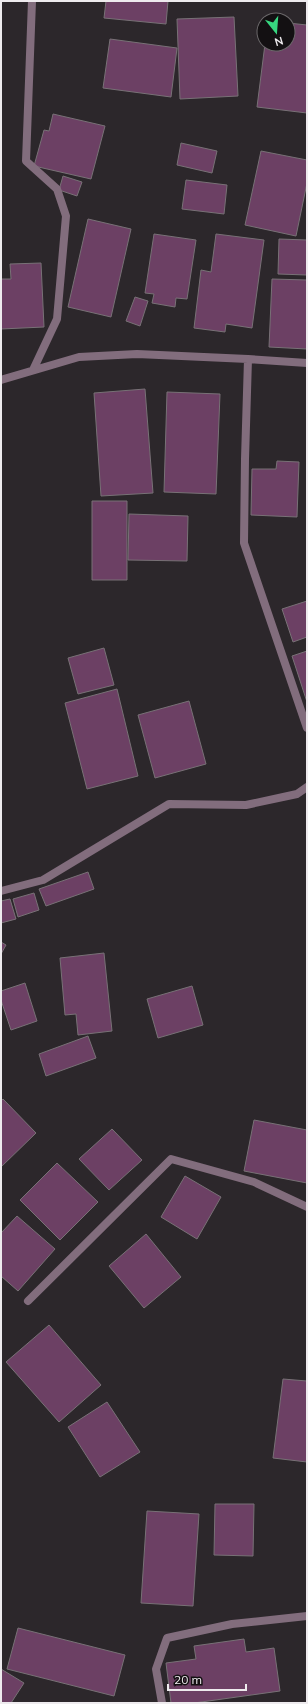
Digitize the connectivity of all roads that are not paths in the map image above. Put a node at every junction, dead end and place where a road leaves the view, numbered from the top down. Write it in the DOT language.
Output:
graph roads {
  1 [pos="32,1"];
  2 [pos="248,358"];
  3 [pos="307,363"];
  4 [pos="33,370"];
  5 [pos="1,380"];
  6 [pos="307,728"];
  7 [pos="307,787"];
  8 [pos="1,891"];
  9 [pos="307,1207"];
  10 [pos="28,1301"];
  11 [pos="307,1616"];
  12 [pos="162,1703"];
  1 -- 4 [label="street"];
  2 -- 3 [label="street"];
  2 -- 4 [label="street"];
  2 -- 6 [label="street"];
  4 -- 5 [label="street"];
  7 -- 8 [label="street"];
  9 -- 10 [label="street"];
  11 -- 12 [label="street"];
}
